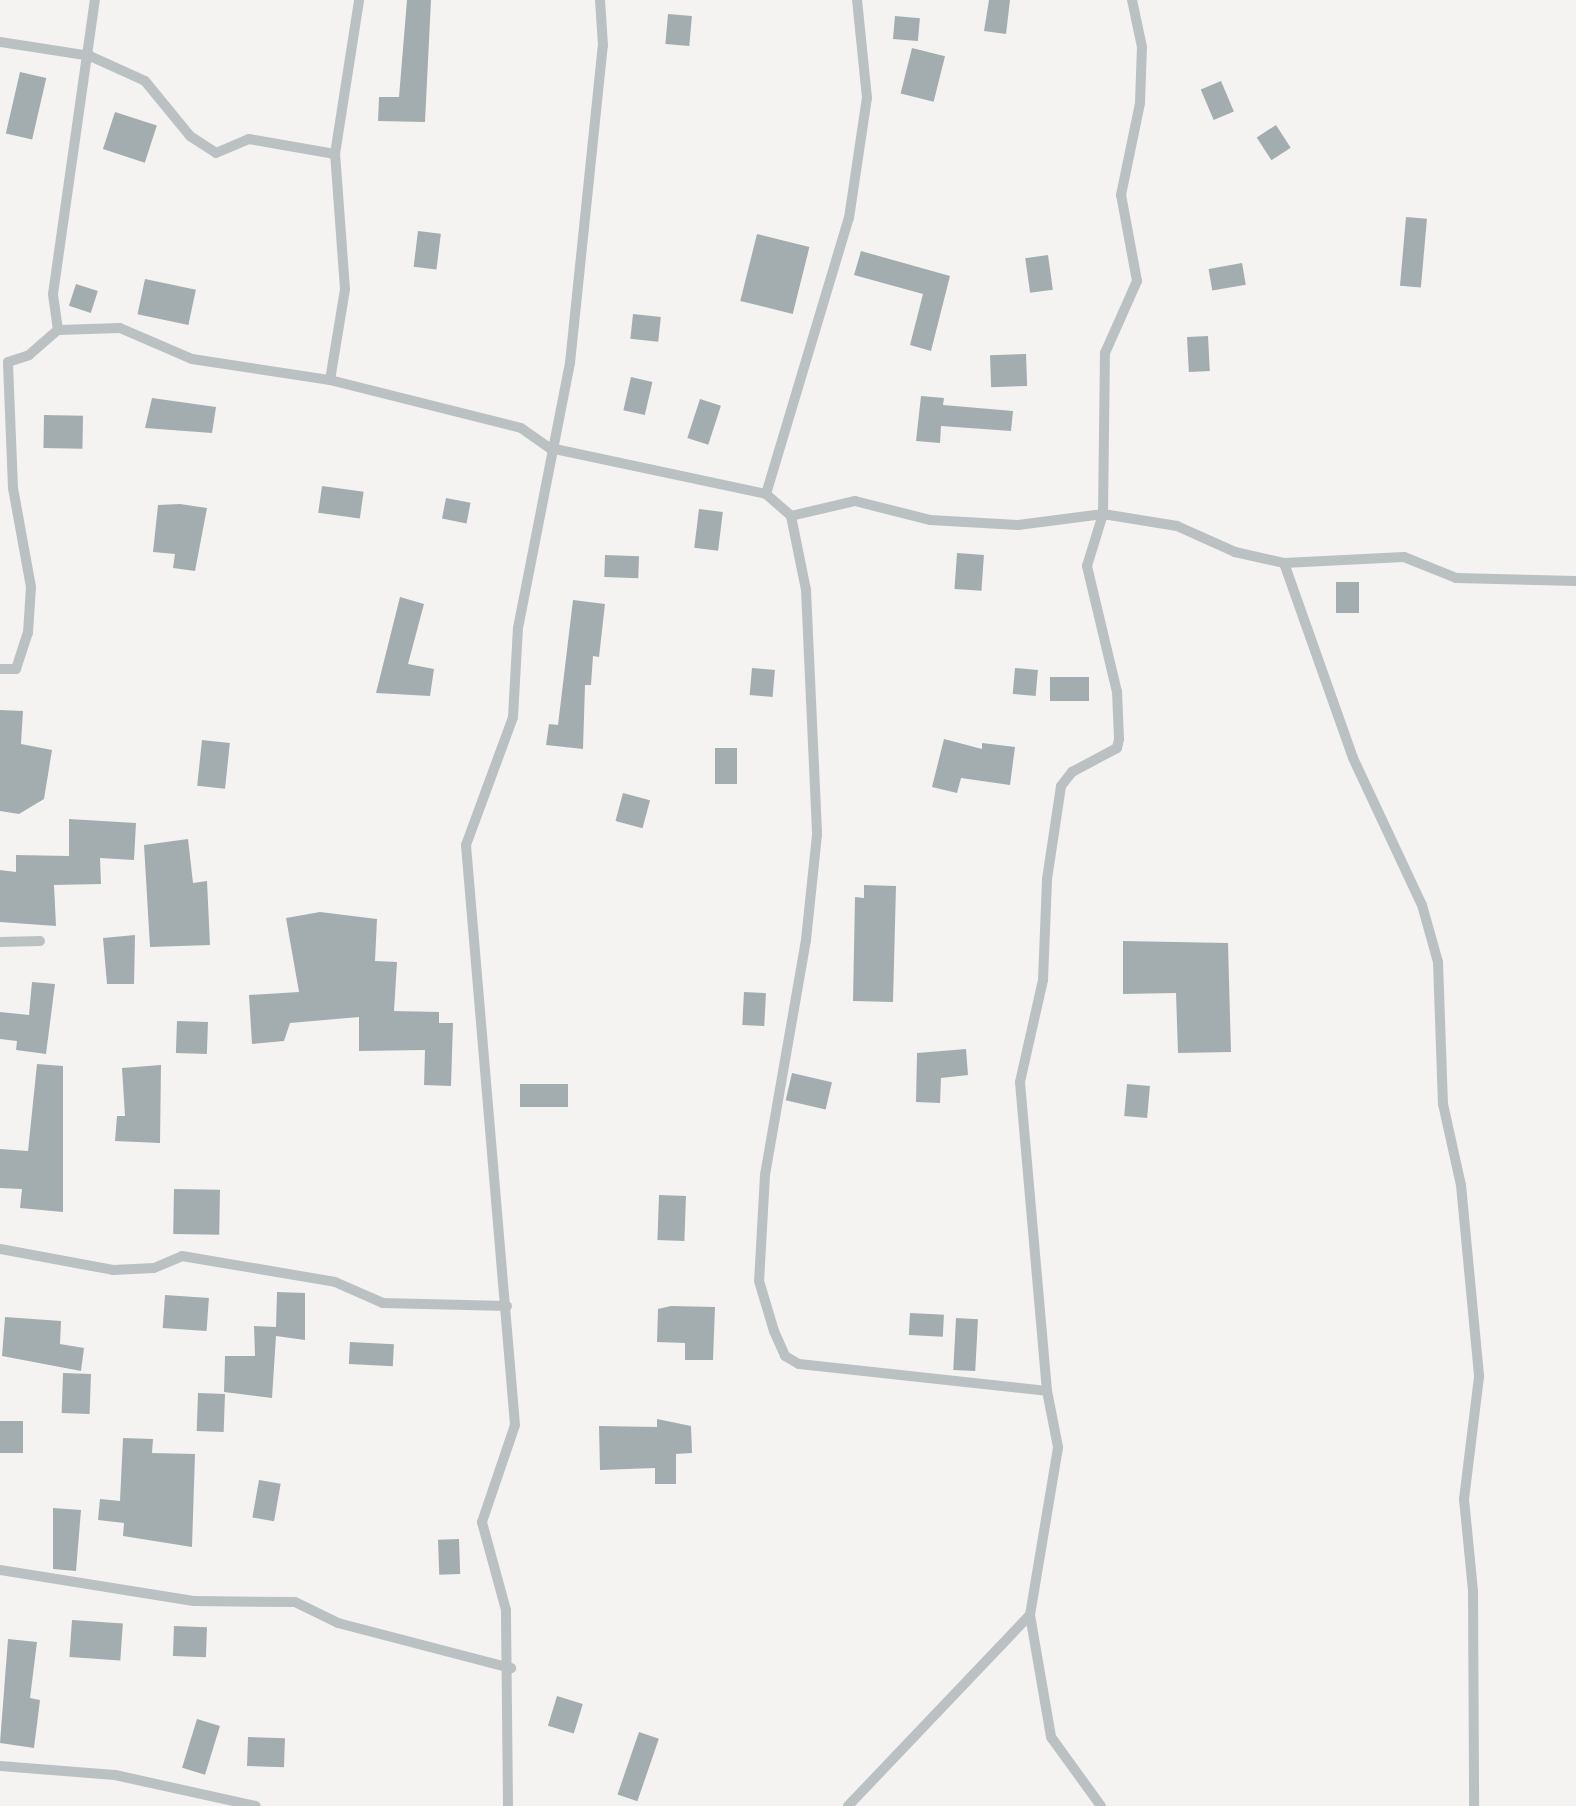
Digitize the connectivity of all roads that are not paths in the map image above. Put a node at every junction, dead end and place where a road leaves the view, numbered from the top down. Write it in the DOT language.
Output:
graph roads {
  1 [pos="96,0"];
  2 [pos="360,0"];
  3 [pos="600,0"];
  4 [pos="856,0"];
  5 [pos="1132,0"];
  6 [pos="0,42"];
  7 [pos="90,56"];
  8 [pos="334,154"];
  9 [pos="58,330"];
  10 [pos="4,361"];
  11 [pos="330,380"];
  12 [pos="550,448"];
  13 [pos="766,494"];
  14 [pos="1103,514"];
  15 [pos="790,516"];
  16 [pos="1284,563"];
  17 [pos="1576,581"];
  18 [pos="0,669"];
  19 [pos="40,941"];
  20 [pos="0,942"];
  21 [pos="0,1249"];
  22 [pos="507,1306"];
  23 [pos="1047,1391"];
  24 [pos="0,1570"];
  25 [pos="1030,1615"];
  26 [pos="511,1668"];
  27 [pos="0,1766"];
  28 [pos="256,1806"];
  29 [pos="508,1806"];
  30 [pos="848,1806"];
  31 [pos="1101,1806"];
  32 [pos="1474,1806"];
  1 -- 7 [label="street"];
  2 -- 8 [label="street"];
  3 -- 12 [label="street"];
  4 -- 13 [label="street"];
  5 -- 14 [label="street"];
  6 -- 7 [label="street"];
  7 -- 8 [label="street"];
  7 -- 9 [label="street"];
  8 -- 11 [label="street"];
  9 -- 10 [label="street"];
  9 -- 11 [label="street"];
  10 -- 18 [label="street"];
  11 -- 12 [label="street"];
  12 -- 13 [label="street"];
  12 -- 22 [label="street"];
  13 -- 15 [label="street"];
  14 -- 15 [label="street"];
  14 -- 16 [label="street"];
  14 -- 23 [label="street"];
  15 -- 23 [label="street"];
  16 -- 17 [label="street"];
  16 -- 32 [label="street"];
  19 -- 20 [label="street"];
  21 -- 22 [label="street"];
  22 -- 26 [label="street"];
  23 -- 25 [label="street"];
  24 -- 26 [label="street"];
  25 -- 30 [label="street"];
  25 -- 31 [label="street"];
  26 -- 29 [label="street"];
  27 -- 28 [label="street"];
}
